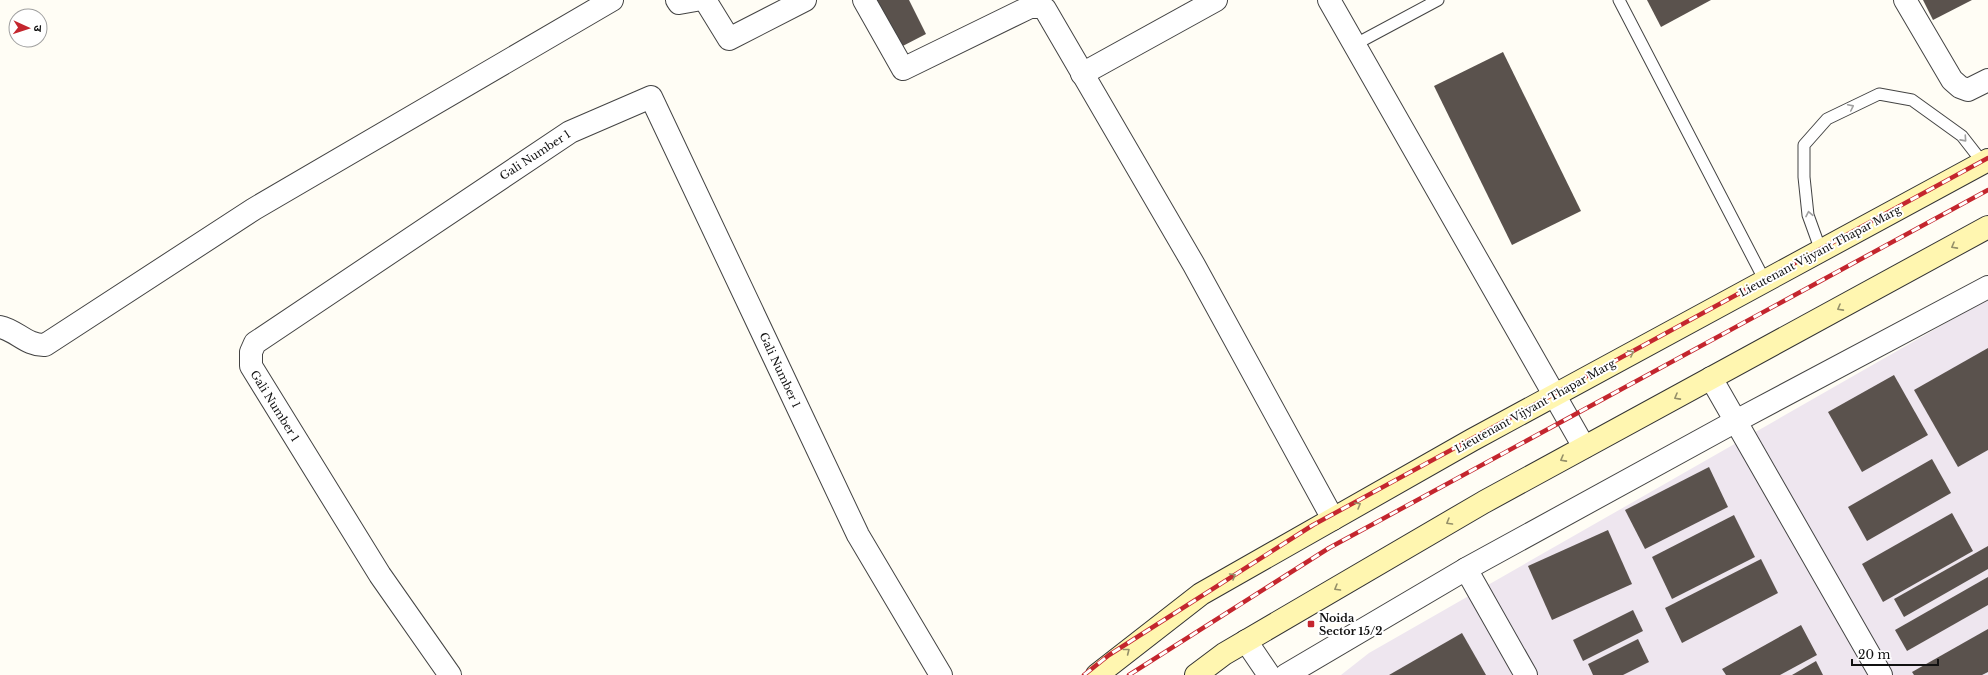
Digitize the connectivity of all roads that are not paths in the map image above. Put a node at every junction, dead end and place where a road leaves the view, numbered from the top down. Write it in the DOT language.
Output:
graph roads {
  1 [pos="612,0"];
  2 [pos="677,0"];
  3 [pos="696,0"];
  4 [pos="705,0"];
  5 [pos="805,0"];
  6 [pos="864,0"];
  7 [pos="1216,0"];
  8 [pos="1329,0"];
  9 [pos="1438,0"];
  10 [pos="1619,0"];
  11 [pos="1905,0"];
  12 [pos="1354,45"];
  13 [pos="1082,74"];
  14 [pos="1988,80"];
  15 [pos="1986,162"];
  16 [pos="1988,227"];
  17 [pos="1821,251"];
  18 [pos="1764,282"];
  19 [pos="1988,287"];
  20 [pos="0,327"];
  21 [pos="1711,378"];
  22 [pos="1554,396"];
  23 [pos="1736,421"];
  24 [pos="1584,447"];
  25 [pos="1333,519"];
  26 [pos="1466,569"];
  27 [pos="1246,641"];
  28 [pos="450,675"];
  29 [pos="941,675"];
  30 [pos="1097,675"];
  31 [pos="1196,675"];
  32 [pos="1269,675"];
  33 [pos="1286,675"];
  34 [pos="1526,675"];
  35 [pos="1881,675"];
  1 -- 20 [label="street"];
  2 -- 3 [label="street"];
  4 -- 5 [label="street"];
  6 -- 13 [label="street"];
  7 -- 13 [label="street"];
  8 -- 12 [label="street"];
  9 -- 12 [label="lane"];
  10 -- 18 [label="lane"];
  11 -- 14 [label="street"];
  12 -- 22 [label="street"];
  13 -- 25 [label="street"];
  15 -- 17 [label="main road, Lieutenant Vijyant Thapar Marg"];
  17 -- 15 [label="lane, one-way"];
  16 -- 21 [label="main road, one-way"];
  17 -- 18 [label="main road, Lieutenant Vijyant Thapar Marg"];
  22 -- 18 [label="main road, Lieutenant Vijyant Thapar Marg, one-way"];
  19 -- 23 [label="street"];
  21 -- 23 [label="street"];
  21 -- 24 [label="main road, one-way"];
  22 -- 24 [label="street"];
  25 -- 22 [label="main road, Lieutenant Vijyant Thapar Marg, one-way"];
  23 -- 26 [label="street"];
  23 -- 35 [label="street"];
  24 -- 27 [label="main road, one-way"];
  30 -- 25 [label="main road, Lieutenant Vijyant Thapar Marg, one-way"];
  26 -- 33 [label="street"];
  26 -- 34 [label="street"];
  27 -- 31 [label="main road"];
  27 -- 32 [label="street"];
  28 -- 29 [label="street, Gali Number 1"];
}
